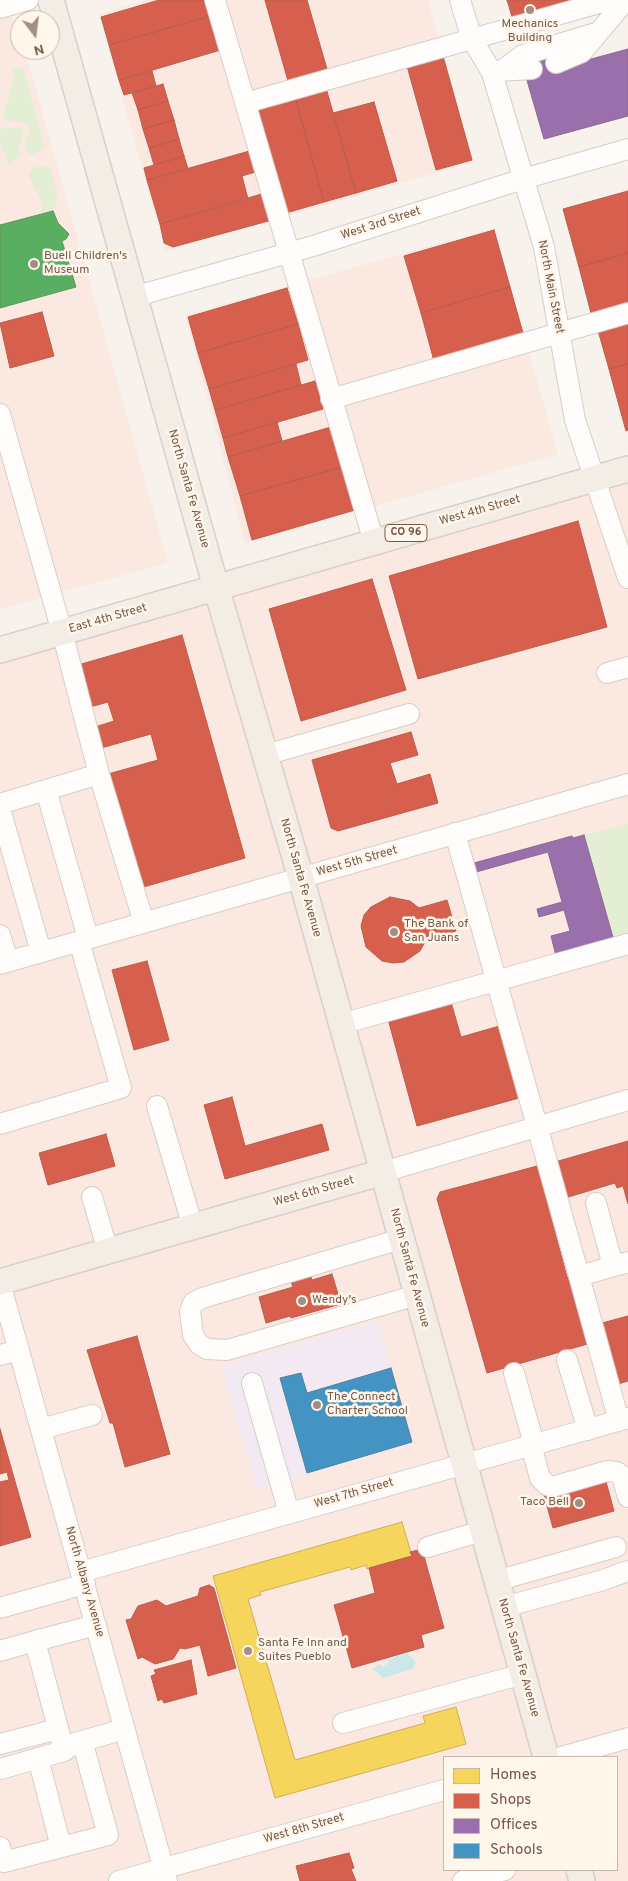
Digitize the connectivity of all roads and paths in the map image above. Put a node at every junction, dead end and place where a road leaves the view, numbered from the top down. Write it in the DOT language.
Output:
graph roads {
  1 [pos="28,0"];
  2 [pos="51,0"];
  3 [pos="215,0"];
  4 [pos="460,0"];
  5 [pos="610,0"];
  6 [pos="626,0"];
  7 [pos="0,8"];
  8 [pos="599,32"];
  9 [pos="472,39"];
  10 [pos="556,62"];
  11 [pos="532,69"];
  12 [pos="498,71"];
  13 [pos="245,102"];
  14 [pos="628,149"];
  15 [pos="523,179"];
  16 [pos="288,253"];
  17 [pos="133,297"];
  18 [pos="628,313"];
  19 [pos="559,333"];
  20 [pos="331,399"];
  21 [pos="0,414"];
  22 [pos="628,469"];
  23 [pos="595,478"];
  24 [pos="374,542"];
  25 [pos="628,578"];
  26 [pos="216,587"];
  27 [pos="62,632"];
  28 [pos="0,650"];
  29 [pos="628,667"];
  30 [pos="607,673"];
  31 [pos="409,714"];
  32 [pos="265,755"];
  33 [pos="99,774"];
  34 [pos="628,784"];
  35 [pos="46,790"];
  36 [pos="0,804"];
  37 [pos="0,810"];
  38 [pos="455,833"];
  39 [pos="301,878"];
  40 [pos="144,922"];
  41 [pos="0,935"];
  42 [pos="84,940"];
  43 [pos="628,944"];
  44 [pos="41,952"];
  45 [pos="4,962"];
  46 [pos="496,981"];
  47 [pos="342,1024"];
  48 [pos="628,1100"];
  49 [pos="157,1106"];
  50 [pos="0,1124"];
  51 [pos="537,1127"];
  52 [pos="383,1172"];
  53 [pos="92,1197"];
  54 [pos="596,1203"];
  55 [pos="193,1227"];
  56 [pos="402,1239"];
  57 [pos="108,1251"];
  58 [pos="621,1264"];
  59 [pos="580,1276"];
  60 [pos="0,1283"];
  61 [pos="417,1295"];
  62 [pos="10,1353"];
  63 [pos="567,1360"];
  64 [pos="514,1373"];
  65 [pos="252,1383"];
  66 [pos="92,1414"];
  67 [pos="624,1420"];
  68 [pos="41,1429"];
  69 [pos="588,1430"];
  70 [pos="533,1445"];
  71 [pos="463,1463"];
  72 [pos="628,1497"];
  73 [pos="289,1513"];
  74 [pos="482,1531"];
  75 [pos="428,1547"];
  76 [pos="616,1547"];
  77 [pos="628,1571"];
  78 [pos="83,1578"];
  79 [pos="496,1581"];
  80 [pos="504,1607"];
  81 [pos="0,1608"];
  82 [pos="96,1625"];
  83 [pos="35,1641"];
  84 [pos="0,1651"];
  85 [pos="523,1674"];
  86 [pos="343,1723"];
  87 [pos="58,1729"];
  88 [pos="125,1729"];
  89 [pos="628,1738"];
  90 [pos="82,1741"];
  91 [pos="0,1744"];
  92 [pos="64,1751"];
  93 [pos="546,1756"];
  94 [pos="565,1756"];
  95 [pos="38,1758"];
  96 [pos="0,1769"];
  97 [pos="443,1790"];
  98 [pos="0,1847"];
  99 [pos="61,1847"];
  100 [pos="501,1871"];
  101 [pos="166,1875"];
  102 [pos="119,1881"];
  103 [pos="463,1881"];
  1 -- 7 [label="street"];
  2 -- 17 [label="main road, North Santa Fe Avenue"];
  3 -- 13 [label="street"];
  4 -- 9 [label="street, North Main Street"];
  5 -- 9 [label="street"];
  6 -- 8 [label="street"];
  8 -- 10 [label="street"];
  8 -- 12 [label="street"];
  9 -- 12 [label="street, North Main Street"];
  9 -- 13 [label="street"];
  11 -- 12 [label="street"];
  12 -- 15 [label="street, North Main Street"];
  13 -- 16 [label="street"];
  14 -- 15 [label="street, West 3rd Street"];
  15 -- 16 [label="street, West 3rd Street"];
  15 -- 19 [label="street, North Main Street"];
  16 -- 17 [label="street, West 3rd Street"];
  16 -- 20 [label="street"];
  17 -- 26 [label="main road, North Santa Fe Avenue"];
  18 -- 19 [label="street"];
  19 -- 20 [label="street"];
  19 -- 23 [label="street, North Main Street"];
  20 -- 24 [label="street"];
  21 -- 27 [label="street"];
  22 -- 23 [label="main road, West 4th Street / CO 96"];
  23 -- 24 [label="main road, West 4th Street / CO 96"];
  23 -- 25 [label="street, North Main Street"];
  24 -- 26 [label="main road, West 4th Street / CO 96"];
  26 -- 27 [label="main road, East 4th Street / CO 96"];
  26 -- 32 [label="main road, North Santa Fe Avenue"];
  27 -- 28 [label="main road, East 4th Street / CO 96"];
  27 -- 33 [label="street"];
  29 -- 30 [label="street"];
  31 -- 32 [label="street"];
  32 -- 39 [label="main road, North Santa Fe Avenue"];
  33 -- 35 [label="street"];
  33 -- 40 [label="street"];
  34 -- 38 [label="street, West 5th Street"];
  35 -- 36 [label="street"];
  35 -- 42 [label="street"];
  37 -- 44 [label="street"];
  38 -- 39 [label="street, West 5th Street"];
  38 -- 46 [label="street"];
  39 -- 40 [label="street, West 5th Street"];
  39 -- 47 [label="main road, North Santa Fe Avenue"];
  40 -- 42 [label="street, West 5th Street"];
  41 -- 45 [label="street"];
  42 -- 44 [label="street, West 5th Street"];
  42 -- 50 [label="street"];
  43 -- 46 [label="street"];
  44 -- 45 [label="street, West 5th Street"];
  46 -- 47 [label="street"];
  46 -- 51 [label="street"];
  47 -- 52 [label="main road, North Santa Fe Avenue"];
  48 -- 51 [label="street, West 6th Street"];
  49 -- 55 [label="street"];
  51 -- 52 [label="street, West 6th Street"];
  51 -- 59 [label="street"];
  52 -- 55 [label="main road, West 6th Street"];
  52 -- 56 [label="main road, North Santa Fe Avenue"];
  53 -- 57 [label="street"];
  54 -- 58 [label="street"];
  55 -- 57 [label="main road, West 6th Street"];
  56 -- 61 [label="main road, North Santa Fe Avenue"];
  56 -- 61 [label="street"];
  57 -- 60 [label="main road, West 6th Street"];
  58 -- 59 [label="street"];
  59 -- 67 [label="street"];
  60 -- 62 [label="street, North Albany Avenue"];
  61 -- 71 [label="main road, North Santa Fe Avenue"];
  62 -- 68 [label="street, North Albany Avenue"];
  63 -- 69 [label="street"];
  64 -- 70 [label="street"];
  65 -- 73 [label="street"];
  66 -- 68 [label="street"];
  67 -- 69 [label="street, West 7th Street"];
  68 -- 78 [label="street, North Albany Avenue"];
  69 -- 70 [label="street, West 7th Street"];
  70 -- 71 [label="street, West 7th Street"];
  70 -- 72 [label="street"];
  71 -- 73 [label="street, West 7th Street"];
  71 -- 74 [label="main road, North Santa Fe Avenue"];
  73 -- 78 [label="street, West 7th Street"];
  74 -- 75 [label="street"];
  74 -- 79 [label="main road, North Santa Fe Avenue"];
  76 -- 79 [label="street"];
  77 -- 80 [label="street"];
  78 -- 81 [label="street, West 7th Street"];
  78 -- 82 [label="street, North Albany Avenue"];
  79 -- 80 [label="main road, North Santa Fe Avenue"];
  80 -- 85 [label="main road, North Santa Fe Avenue"];
  82 -- 83 [label="street"];
  82 -- 88 [label="street, North Albany Avenue"];
  83 -- 84 [label="street"];
  83 -- 87 [label="street"];
  85 -- 86 [label="street"];
  85 -- 93 [label="main road, North Santa Fe Avenue"];
  87 -- 91 [label="street"];
  87 -- 92 [label="street"];
  88 -- 90 [label="street"];
  88 -- 101 [label="street, North Albany Avenue"];
  89 -- 94 [label="street"];
  90 -- 92 [label="street"];
  90 -- 99 [label="street"];
  92 -- 95 [label="street"];
  95 -- 96 [label="street"];
  95 -- 99 [label="street"];
  97 -- 101 [label="street, West 8th Street"];
  98 -- 99 [label="street"];
  100 -- 103 [label="street"];
  101 -- 102 [label="street, West 8th Street"];
}
